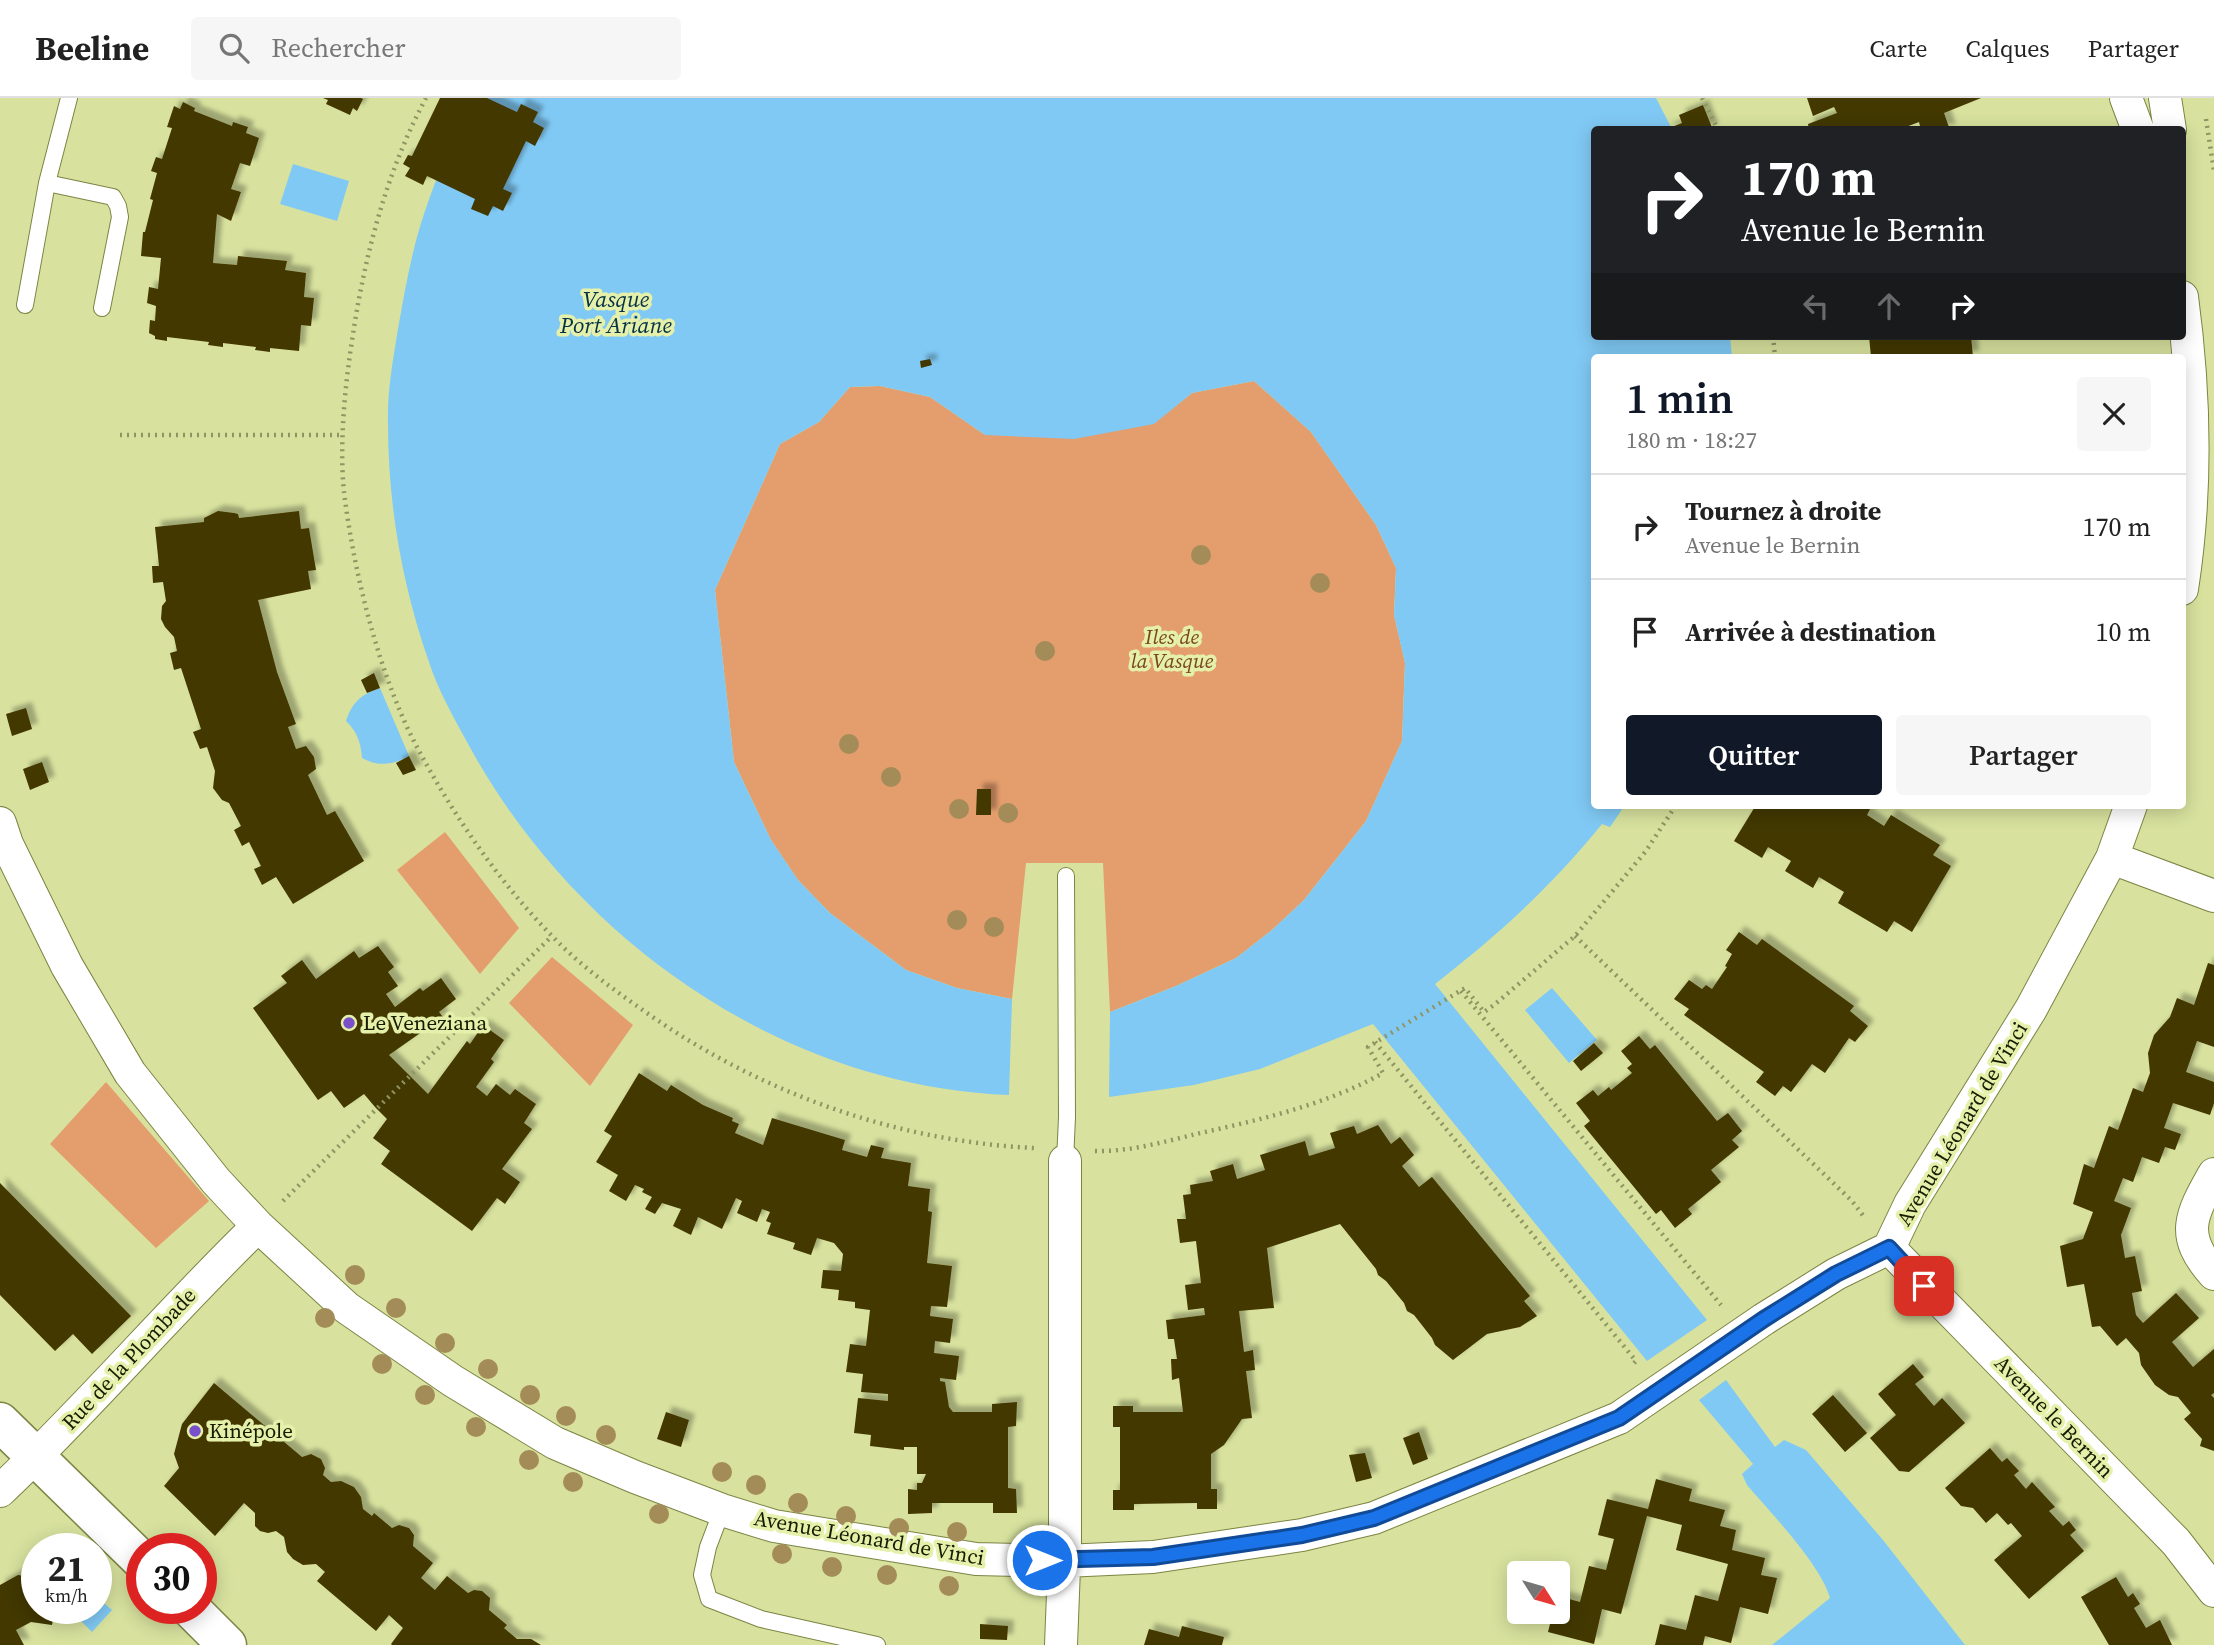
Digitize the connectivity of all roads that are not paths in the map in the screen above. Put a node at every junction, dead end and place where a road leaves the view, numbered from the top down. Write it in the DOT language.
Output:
graph roads {
  1 [pos="69,98"];
  2 [pos="2126,98"];
  3 [pos="2165,98"];
  4 [pos="2136,126"];
  5 [pos="2169,126"];
  6 [pos="47,183"];
  7 [pos="25,305"];
  8 [pos="102,308"];
  9 [pos="2186,324"];
  10 [pos="2187,426"];
  11 [pos="2186,563"];
  12 [pos="2130,809"];
  13 [pos="0,823"];
  14 [pos="2112,858"];
  15 [pos="1066,876"];
  16 [pos="2214,896"];
  17 [pos="1065,1155"];
  18 [pos="2214,1174"];
  19 [pos="268,1217"];
  20 [pos="1889,1248"];
  21 [pos="2214,1274"];
  22 [pos="0,1422"];
  23 [pos="35,1458"];
  24 [pos="0,1491"];
  25 [pos="722,1510"];
  26 [pos="126,1546"];
  27 [pos="1063,1561"];
  28 [pos="2214,1591"];
  29 [pos="206,1624"];
  30 [pos="227,1645"];
  31 [pos="877,1645"];
  32 [pos="1061,1645"];
  1 -- 6 [label="lane"];
  2 -- 4 [label="street"];
  3 -- 5 [label="street"];
  6 -- 7 [label="lane"];
  6 -- 8 [label="lane"];
  9 -- 10 [label="street"];
  10 -- 11 [label="street"];
  12 -- 14 [label="street, Avenue Léonard de Vinci"];
  13 -- 19 [label="street, Avenue Léonard de Vinci"];
  14 -- 16 [label="street"];
  14 -- 20 [label="street, Avenue Léonard de Vinci"];
  15 -- 17 [label="lane"];
  17 -- 27 [label="street"];
  18 -- 21 [label="street"];
  19 -- 23 [label="street, Rue de la Plombade"];
  19 -- 25 [label="street, Avenue Léonard de Vinci"];
  20 -- 27 [label="street, Avenue Léonard de Vinci"];
  20 -- 28 [label="street, Avenue le Bernin"];
  22 -- 23 [label="street"];
  23 -- 24 [label="street, Rue de la Plombade"];
  23 -- 26 [label="street"];
  25 -- 27 [label="street, Avenue Léonard de Vinci"];
  25 -- 31 [label="lane"];
  27 -- 32 [label="street"];
  29 -- 30 [label="street"];
}
